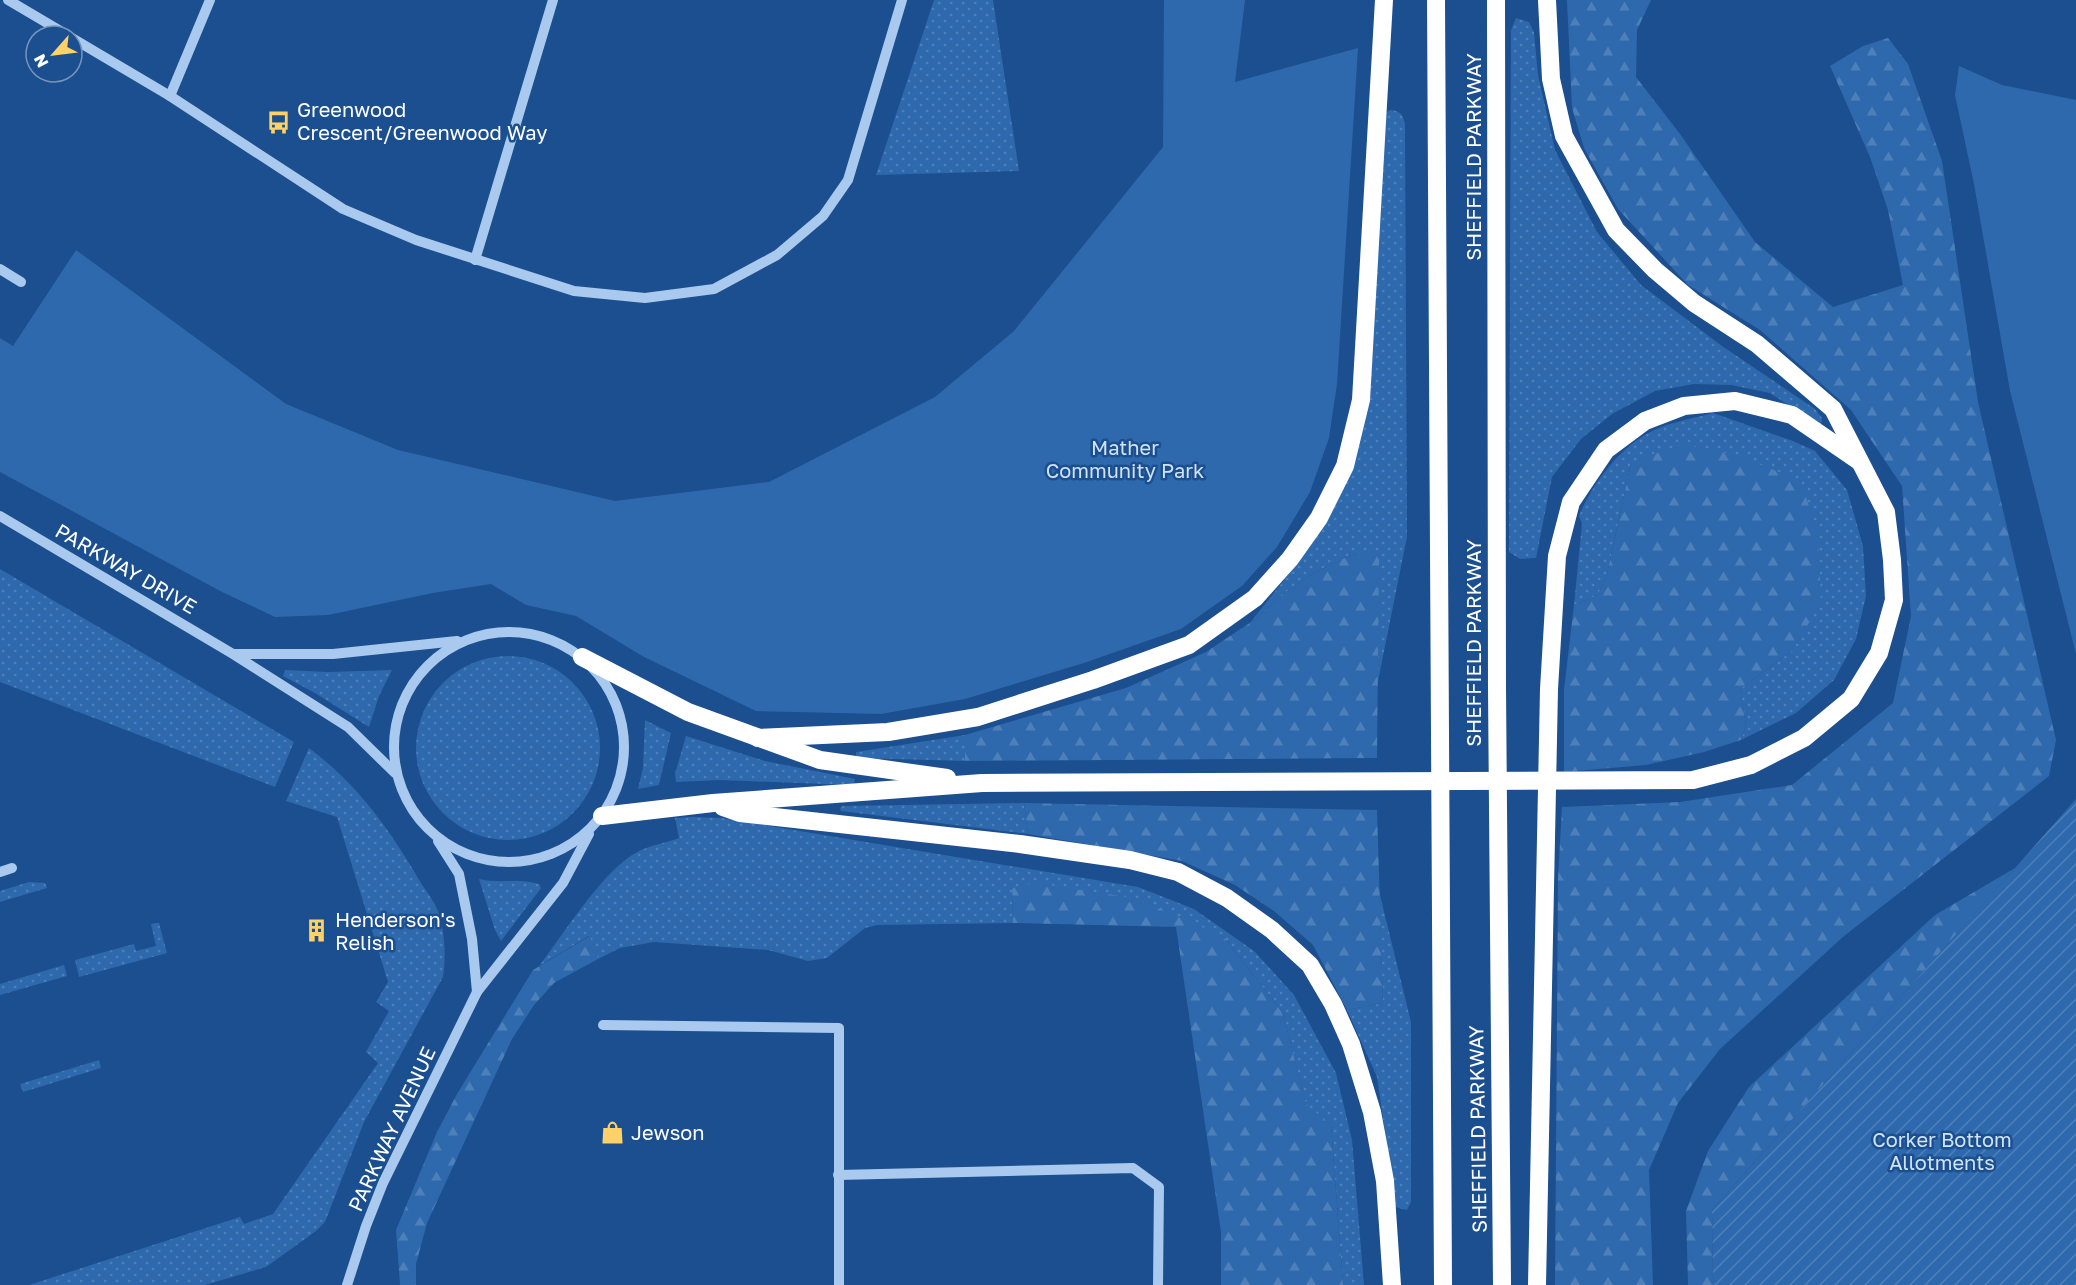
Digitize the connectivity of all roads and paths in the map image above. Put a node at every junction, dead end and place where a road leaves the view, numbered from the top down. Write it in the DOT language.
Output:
graph roads {
  1 [pos="8,0"];
  2 [pos="210,0"];
  3 [pos="553,0"];
  4 [pos="902,0"];
  5 [pos="1384,0"];
  6 [pos="1436,0"];
  7 [pos="1496,0"];
  8 [pos="1547,0"];
  9 [pos="48,24"];
  10 [pos="84,45"];
  11 [pos="170,96"];
  12 [pos="475,260"];
  13 [pos="0,269"];
  14 [pos="21,282"];
  15 [pos="1860,462"];
  16 [pos="0,516"];
  17 [pos="462,640"];
  18 [pos="233,654"];
  19 [pos="582,657"];
  20 [pos="758,738"];
  21 [pos="395,772"];
  22 [pos="982,783"];
  23 [pos="713,803"];
  24 [pos="597,822"];
  25 [pos="436,838"];
  26 [pos="12,868"];
  27 [pos="0,872"];
  28 [pos="477,992"];
  29 [pos="603,1025"];
  30 [pos="838,1175"];
  31 [pos="347,1285"];
  32 [pos="839,1285"];
  33 [pos="1158,1285"];
  34 [pos="1392,1285"];
  35 [pos="1443,1285"];
  36 [pos="1502,1285"];
  37 [pos="1537,1285"];
  1 -- 9 [label="street"];
  2 -- 11 [label="street"];
  3 -- 12 [label="street"];
  4 -- 12 [label="street"];
  5 -- 20 [label="highway"];
  6 -- 35 [label="highway, SHEFFIELD PARKWAY"];
  7 -- 36 [label="highway, SHEFFIELD PARKWAY"];
  8 -- 15 [label="highway"];
  10 -- 11 [label="street"];
  11 -- 12 [label="street"];
  13 -- 14 [label="street"];
  15 -- 22 [label="highway"];
  15 -- 37 [label="highway"];
  16 -- 18 [label="street, PARKWAY DRIVE"];
  17 -- 18 [label="street"];
  17 -- 19 [label="street, PARKWAY AVENUE"];
  17 -- 21 [label="street"];
  18 -- 21 [label="street, PARKWAY DRIVE"];
  19 -- 20 [label="highway"];
  19 -- 24 [label="street, PARKWAY AVENUE"];
  20 -- 22 [label="highway"];
  21 -- 25 [label="street"];
  22 -- 23 [label="highway"];
  23 -- 24 [label="highway"];
  23 -- 34 [label="highway"];
  24 -- 25 [label="street"];
  24 -- 28 [label="street, PARKWAY AVENUE"];
  25 -- 28 [label="street"];
  26 -- 27 [label="street"];
  28 -- 31 [label="street, PARKWAY AVENUE"];
  29 -- 30 [label="street"];
  30 -- 32 [label="street"];
  30 -- 33 [label="street"];
}
